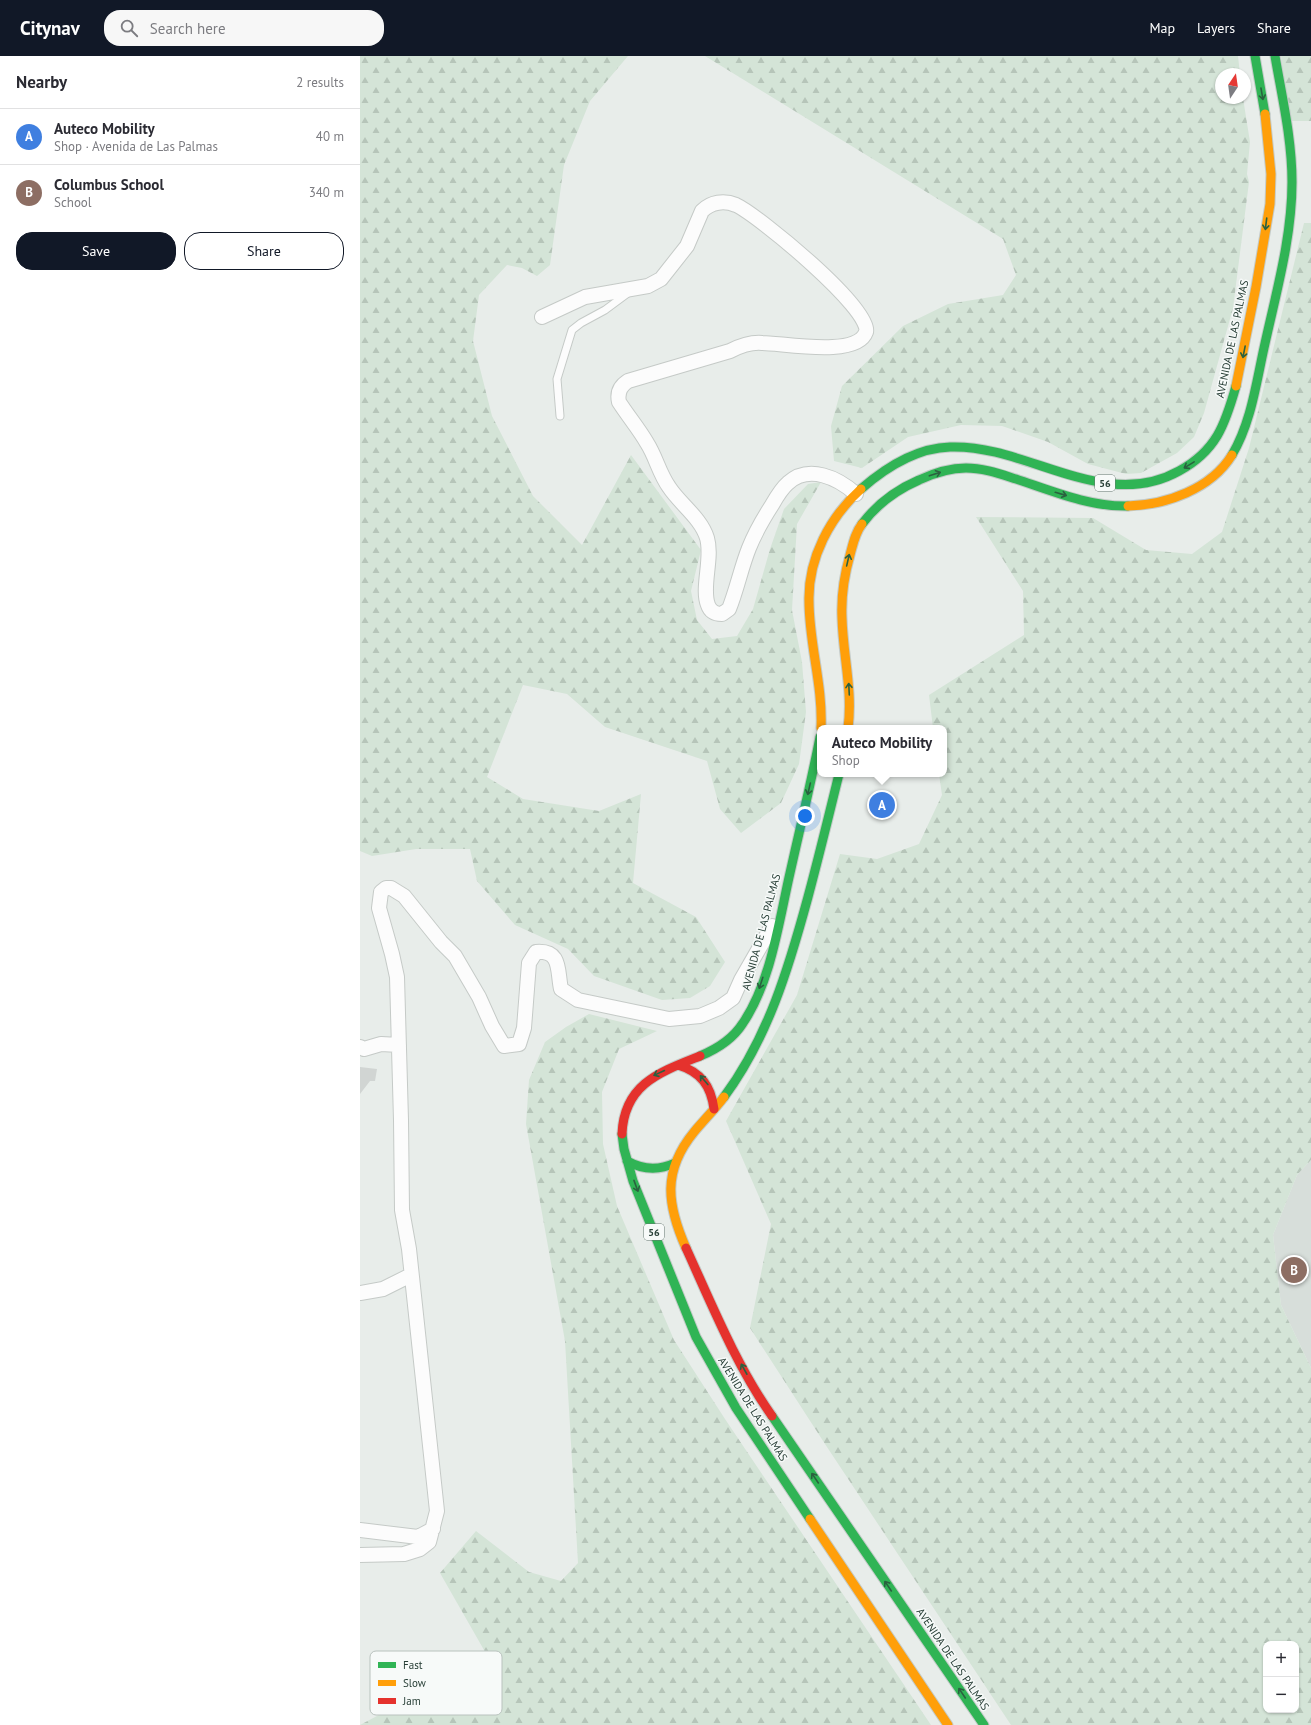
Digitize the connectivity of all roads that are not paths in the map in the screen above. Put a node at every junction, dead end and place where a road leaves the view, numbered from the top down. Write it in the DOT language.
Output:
graph roads {
  1 [pos="1255,56"];
  2 [pos="1275,56"];
  3 [pos="633,289"];
  4 [pos="542,317"];
  5 [pos="560,416"];
  6 [pos="856,494"];
  7 [pos="821,725"];
  8 [pos="848,725"];
  9 [pos="817,751"];
  10 [pos="838,777"];
  11 [pos="782,909"];
  12 [pos="399,1045"];
  13 [pos="360,1047"];
  14 [pos="678,1065"];
  15 [pos="714,1109"];
  16 [pos="627,1161"];
  17 [pos="675,1163"];
  18 [pos="411,1275"];
  19 [pos="360,1293"];
  20 [pos="434,1529"];
  21 [pos="360,1530"];
  22 [pos="360,1555"];
  23 [pos="948,1725"];
  24 [pos="984,1725"];
  1 -- 6 [label="main road, AVENIDA DE LAS PALMAS / 56, one-way"];
  8 -- 2 [label="main road, 56, one-way"];
  3 -- 4 [label="street"];
  3 -- 5 [label="lane"];
  3 -- 6 [label="street"];
  6 -- 7 [label="main road, AVENIDA DE LAS PALMAS / 56"];
  9 -- 11 [label="main road, AVENIDA DE LAS PALMAS / 56, one-way"];
  10 -- 15 [label="main road, AVENIDA DE LAS PALMAS / 56"];
  11 -- 12 [label="street"];
  11 -- 14 [label="main road, AVENIDA DE LAS PALMAS / 56, one-way"];
  12 -- 13 [label="street"];
  12 -- 18 [label="street"];
  15 -- 14 [label="main road, one-way"];
  14 -- 16 [label="main road, AVENIDA DE LAS PALMAS / 56, one-way"];
  15 -- 17 [label="main road, AVENIDA DE LAS PALMAS / 56"];
  16 -- 17 [label="main road"];
  16 -- 23 [label="main road, AVENIDA DE LAS PALMAS / 56, one-way"];
  24 -- 17 [label="main road, AVENIDA DE LAS PALMAS / 56, one-way"];
  18 -- 19 [label="street"];
  18 -- 20 [label="street"];
  20 -- 21 [label="street"];
  20 -- 22 [label="street"];
}
